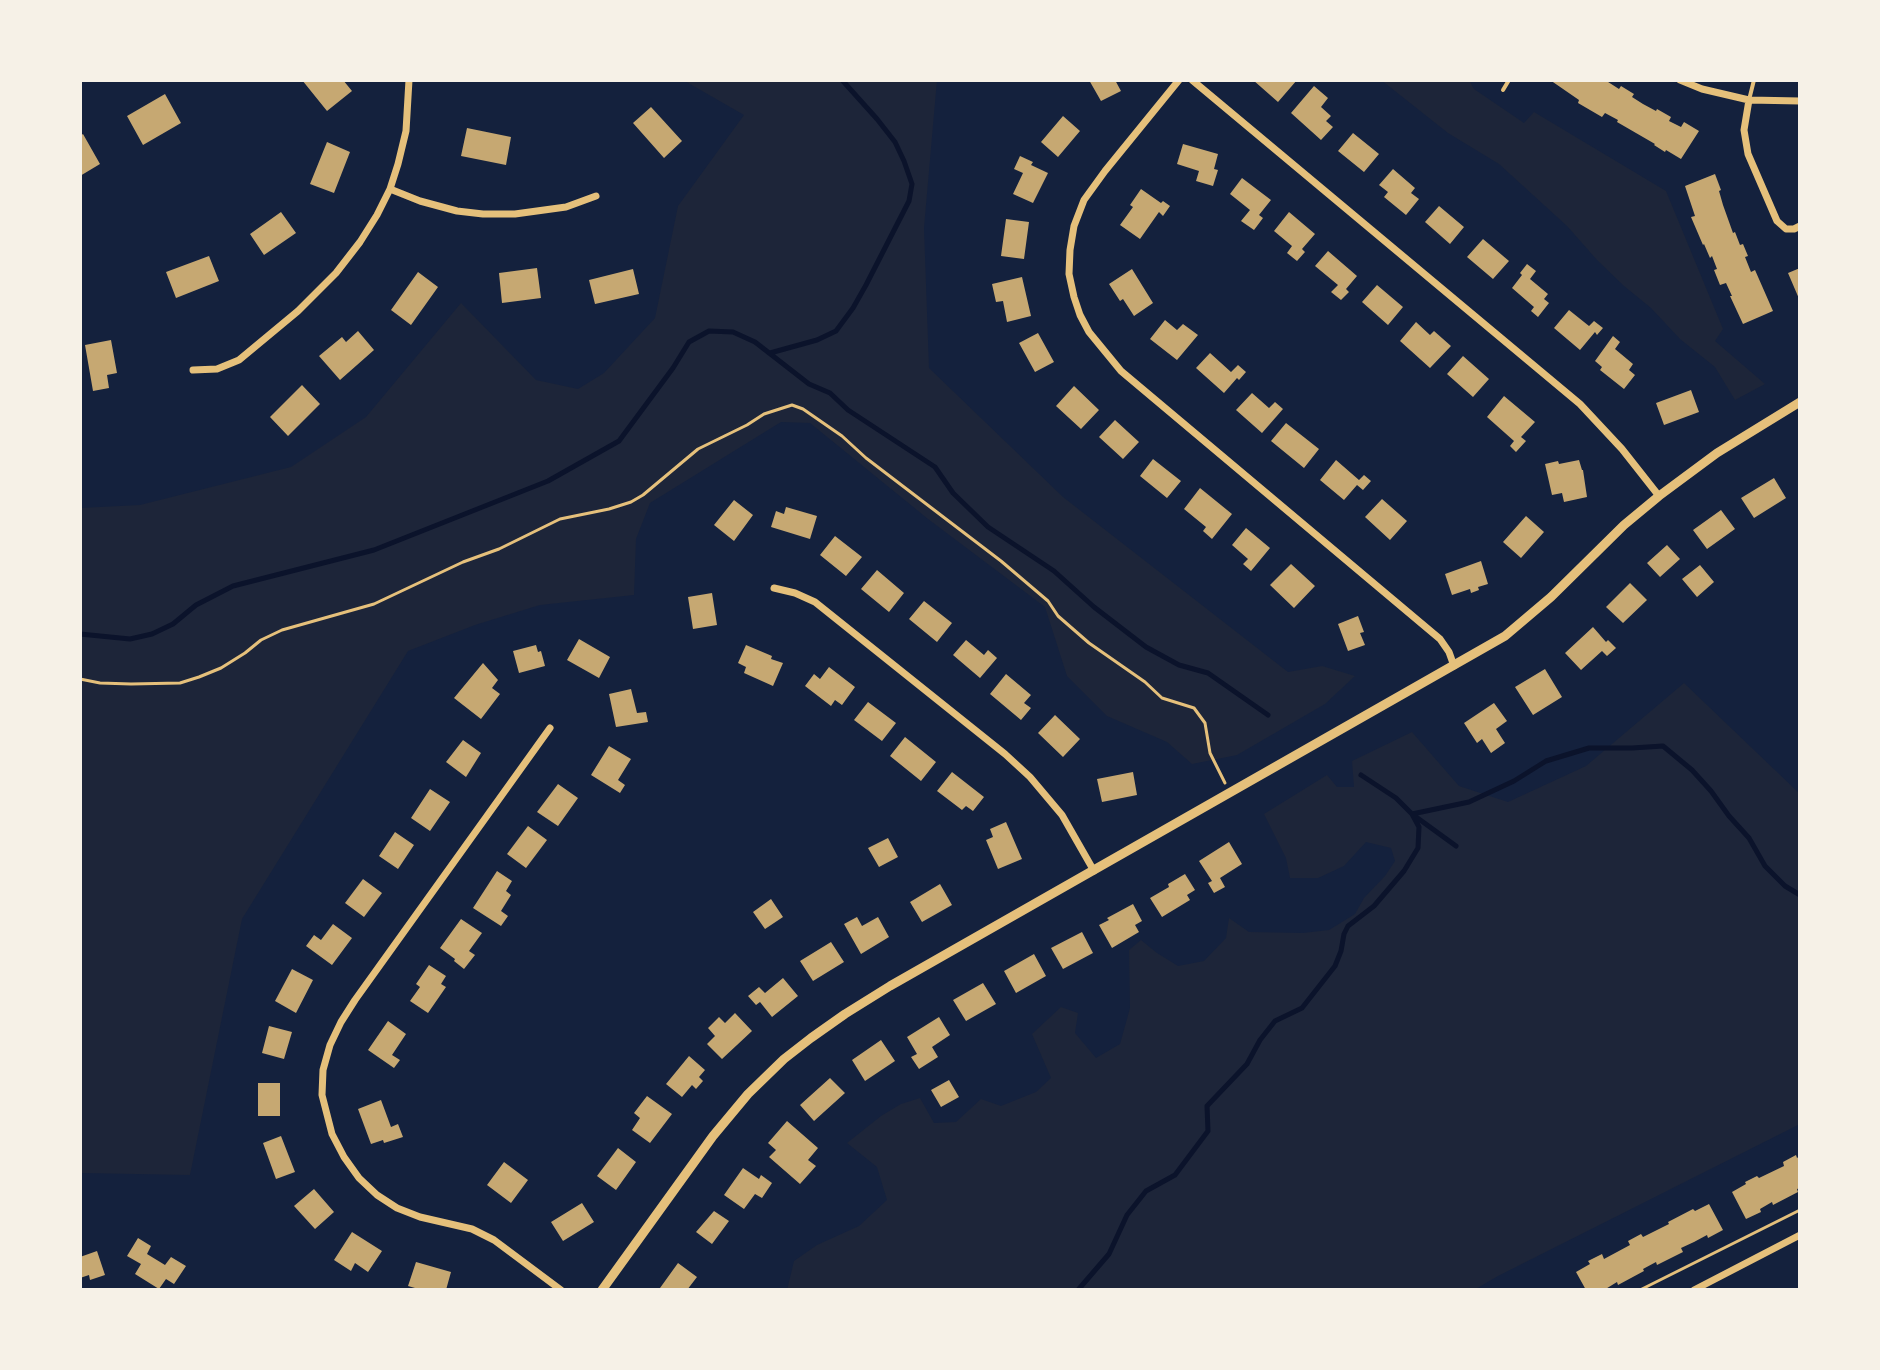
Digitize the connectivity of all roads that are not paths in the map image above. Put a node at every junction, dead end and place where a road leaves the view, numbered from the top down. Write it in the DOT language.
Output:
graph roads {
  1 [pos="409,80"];
  2 [pos="1179,80"];
  3 [pos="1192,80"];
  4 [pos="1509,80"];
  5 [pos="1680,80"];
  6 [pos="1754,80"];
  7 [pos="1503,90"];
  8 [pos="1749,100"];
  9 [pos="1800,101"];
  10 [pos="390,189"];
  11 [pos="596,196"];
  12 [pos="1800,226"];
  13 [pos="193,370"];
  14 [pos="1800,402"];
  15 [pos="1659,496"];
  16 [pos="774,588"];
  17 [pos="1454,666"];
  18 [pos="550,728"];
  19 [pos="1094,871"];
  20 [pos="1800,1235"];
  21 [pos="561,1290"];
  22 [pos="602,1290"];
  23 [pos="1694,1290"];
  1 -- 10 [label="street"];
  2 -- 17 [label="street"];
  3 -- 15 [label="street"];
  4 -- 7 [label="lane"];
  5 -- 8 [label="street"];
  6 -- 8 [label="lane"];
  8 -- 9 [label="street"];
  8 -- 12 [label="street"];
  10 -- 11 [label="street"];
  10 -- 13 [label="street"];
  14 -- 15 [label="street"];
  15 -- 17 [label="street"];
  16 -- 19 [label="street"];
  17 -- 19 [label="street"];
  18 -- 21 [label="street"];
  19 -- 22 [label="street"];
  20 -- 23 [label="street"];
}
